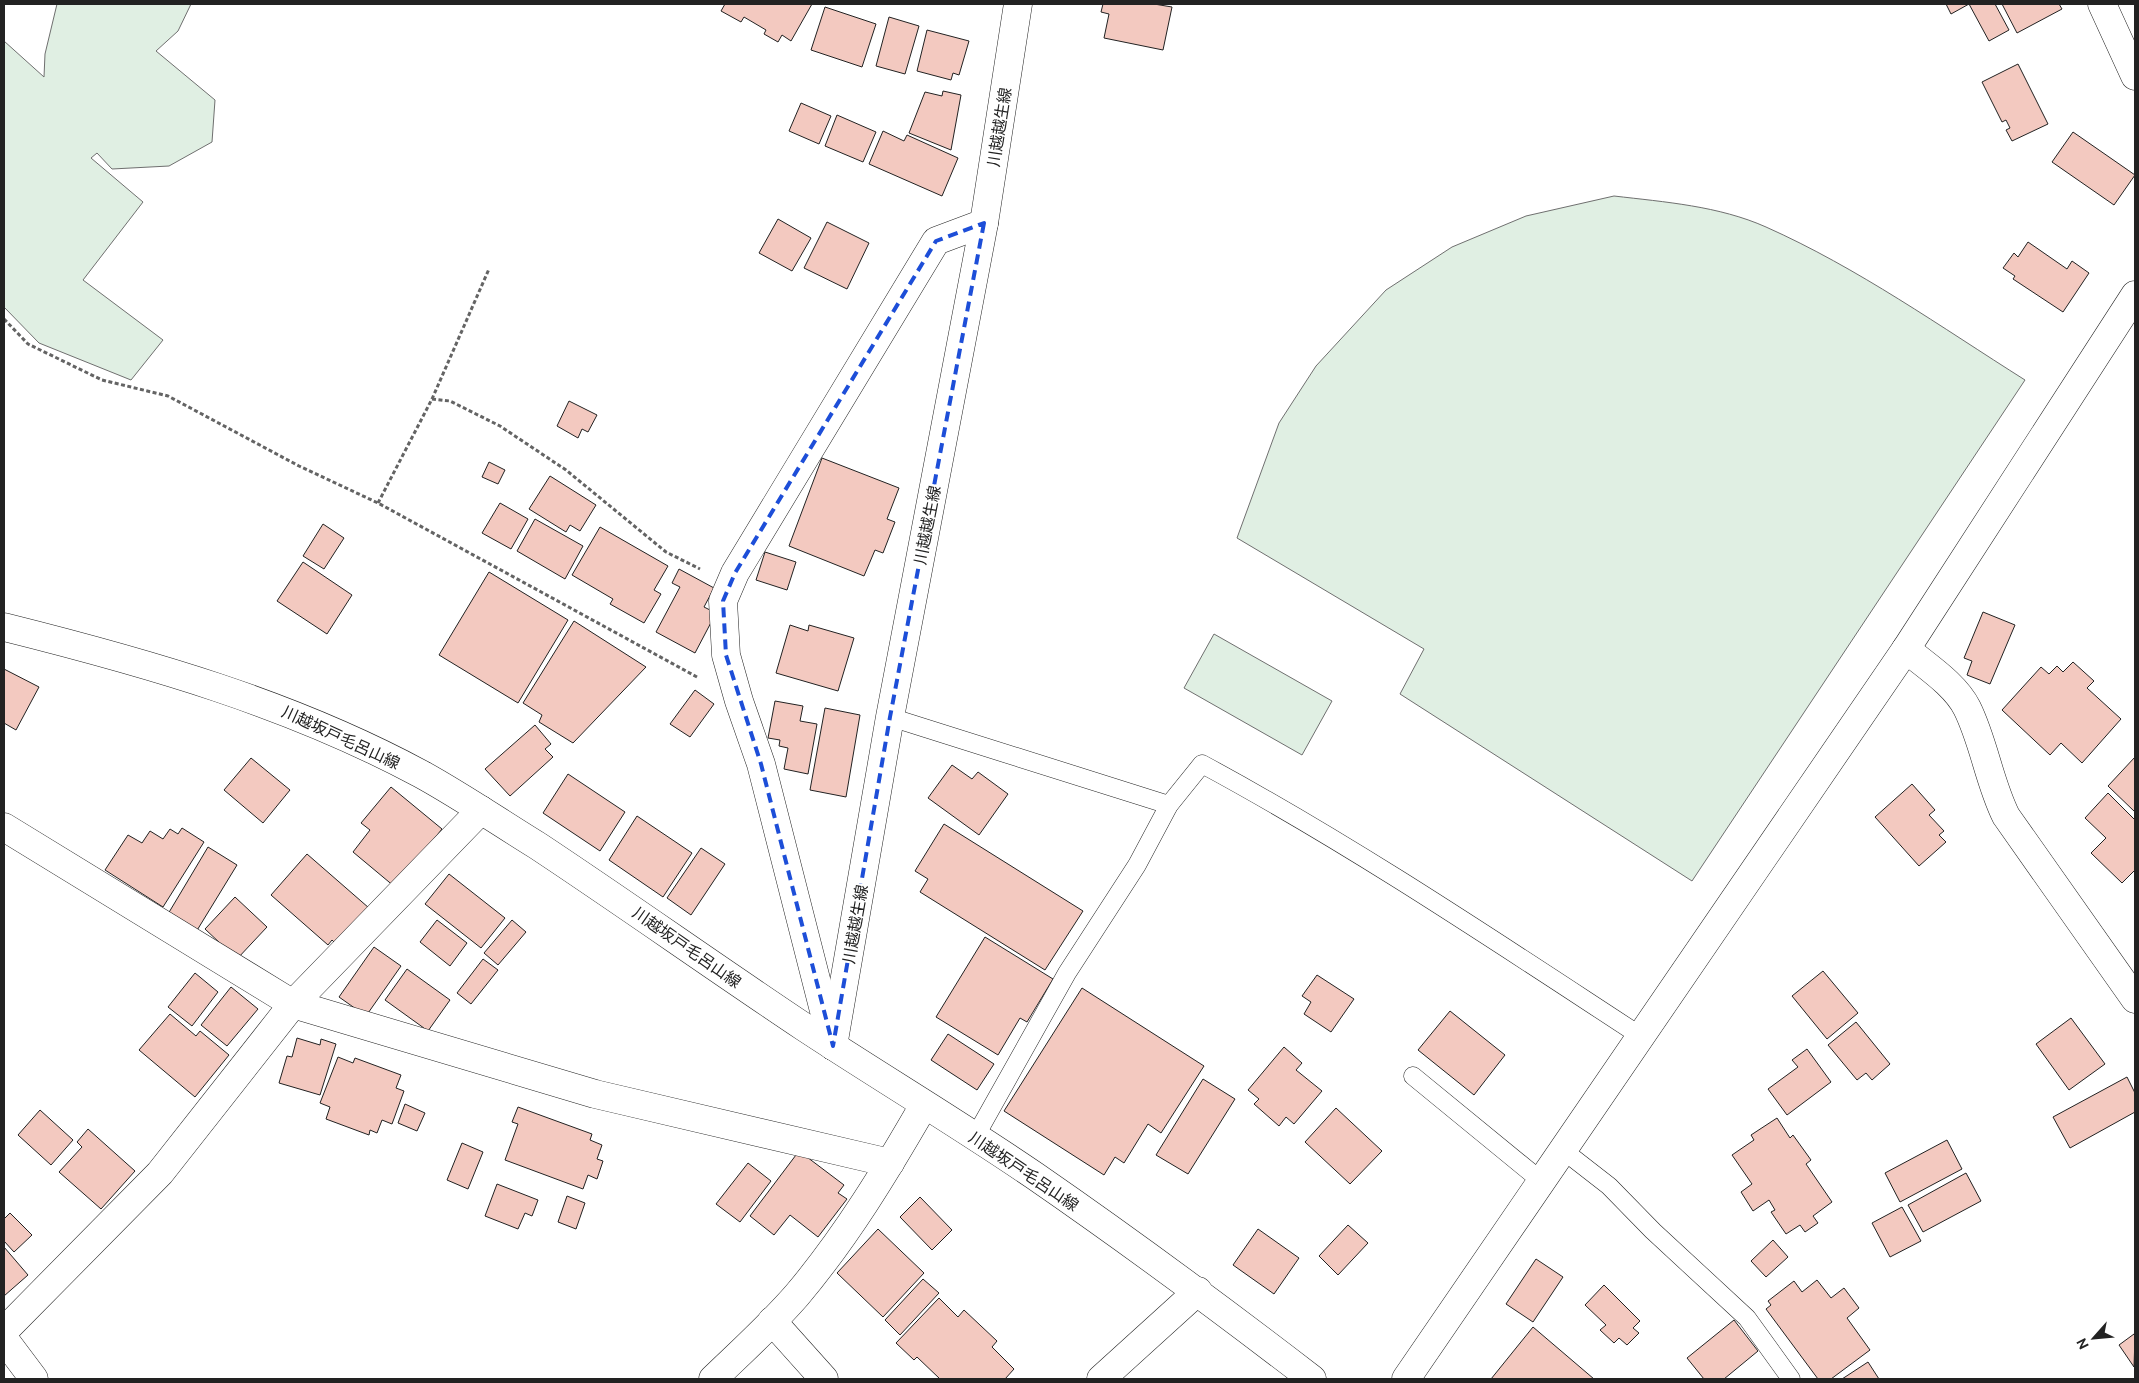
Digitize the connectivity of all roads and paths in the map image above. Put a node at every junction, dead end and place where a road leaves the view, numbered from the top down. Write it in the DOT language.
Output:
graph roads {
  1 [pos="1018,4"];
  2 [pos="2102,4"];
  3 [pos="2135,76"];
  4 [pos="984,223"];
  5 [pos="489,269"];
  6 [pos="2135,295"];
  7 [pos="4,319"];
  8 [pos="432,399"];
  9 [pos="378,503"];
  10 [pos="730,583"];
  11 [pos="4,627"];
  12 [pos="1906,649"];
  13 [pos="739,701"];
  14 [pos="890,717"];
  15 [pos="1170,805"];
  16 [pos="481,810"];
  17 [pos="4,827"];
  18 [pos="2135,999"];
  19 [pos="293,1004"];
  20 [pos="1642,1037"];
  21 [pos="833,1046"];
  22 [pos="1413,1076"];
  23 [pos="924,1105"];
  24 [pos="975,1137"];
  25 [pos="1564,1151"];
  26 [pos="890,1164"];
  27 [pos="1540,1180"];
  28 [pos="1198,1291"];
  29 [pos="772,1321"];
  30 [pos="4,1331"];
  31 [pos="4,1339"];
  32 [pos="27,1377"];
  33 [pos="713,1379"];
  34 [pos="824,1379"];
  35 [pos="1101,1379"];
  36 [pos="1312,1379"];
  37 [pos="1406,1379"];
  38 [pos="1791,1379"];
  1 -- 4 [label="street, 川越越生線"];
  2 -- 3 [label="street"];
  4 -- 10 [label="street"];
  4 -- 14 [label="street, 川越越生線"];
  5 -- 8 [label="path"];
  6 -- 12 [label="street"];
  7 -- 9 [label="path"];
  8 -- 9 [label="path"];
  8 -- 10 [label="path"];
  9 -- 13 [label="path"];
  10 -- 13 [label="street"];
  11 -- 16 [label="street, 川越坂戸毛呂山線"];
  12 -- 18 [label="street"];
  12 -- 20 [label="street"];
  13 -- 21 [label="street"];
  14 -- 15 [label="lane"];
  14 -- 21 [label="street, 川越越生線"];
  15 -- 20 [label="lane"];
  15 -- 24 [label="lane"];
  16 -- 19 [label="street"];
  16 -- 21 [label="street, 川越坂戸毛呂山線"];
  17 -- 19 [label="street"];
  19 -- 26 [label="street"];
  19 -- 30 [label="street"];
  20 -- 25 [label="street"];
  21 -- 23 [label="street, 川越坂戸毛呂山線"];
  22 -- 27 [label="lane"];
  23 -- 24 [label="street, 川越坂戸毛呂山線"];
  23 -- 26 [label="street"];
  24 -- 28 [label="street, 川越坂戸毛呂山線"];
  25 -- 27 [label="street"];
  25 -- 38 [label="lane"];
  26 -- 29 [label="street"];
  27 -- 37 [label="street"];
  28 -- 35 [label="street"];
  28 -- 36 [label="street, 川越坂戸毛呂山線"];
  29 -- 33 [label="street"];
  29 -- 34 [label="street"];
  31 -- 32 [label="street"];
}
